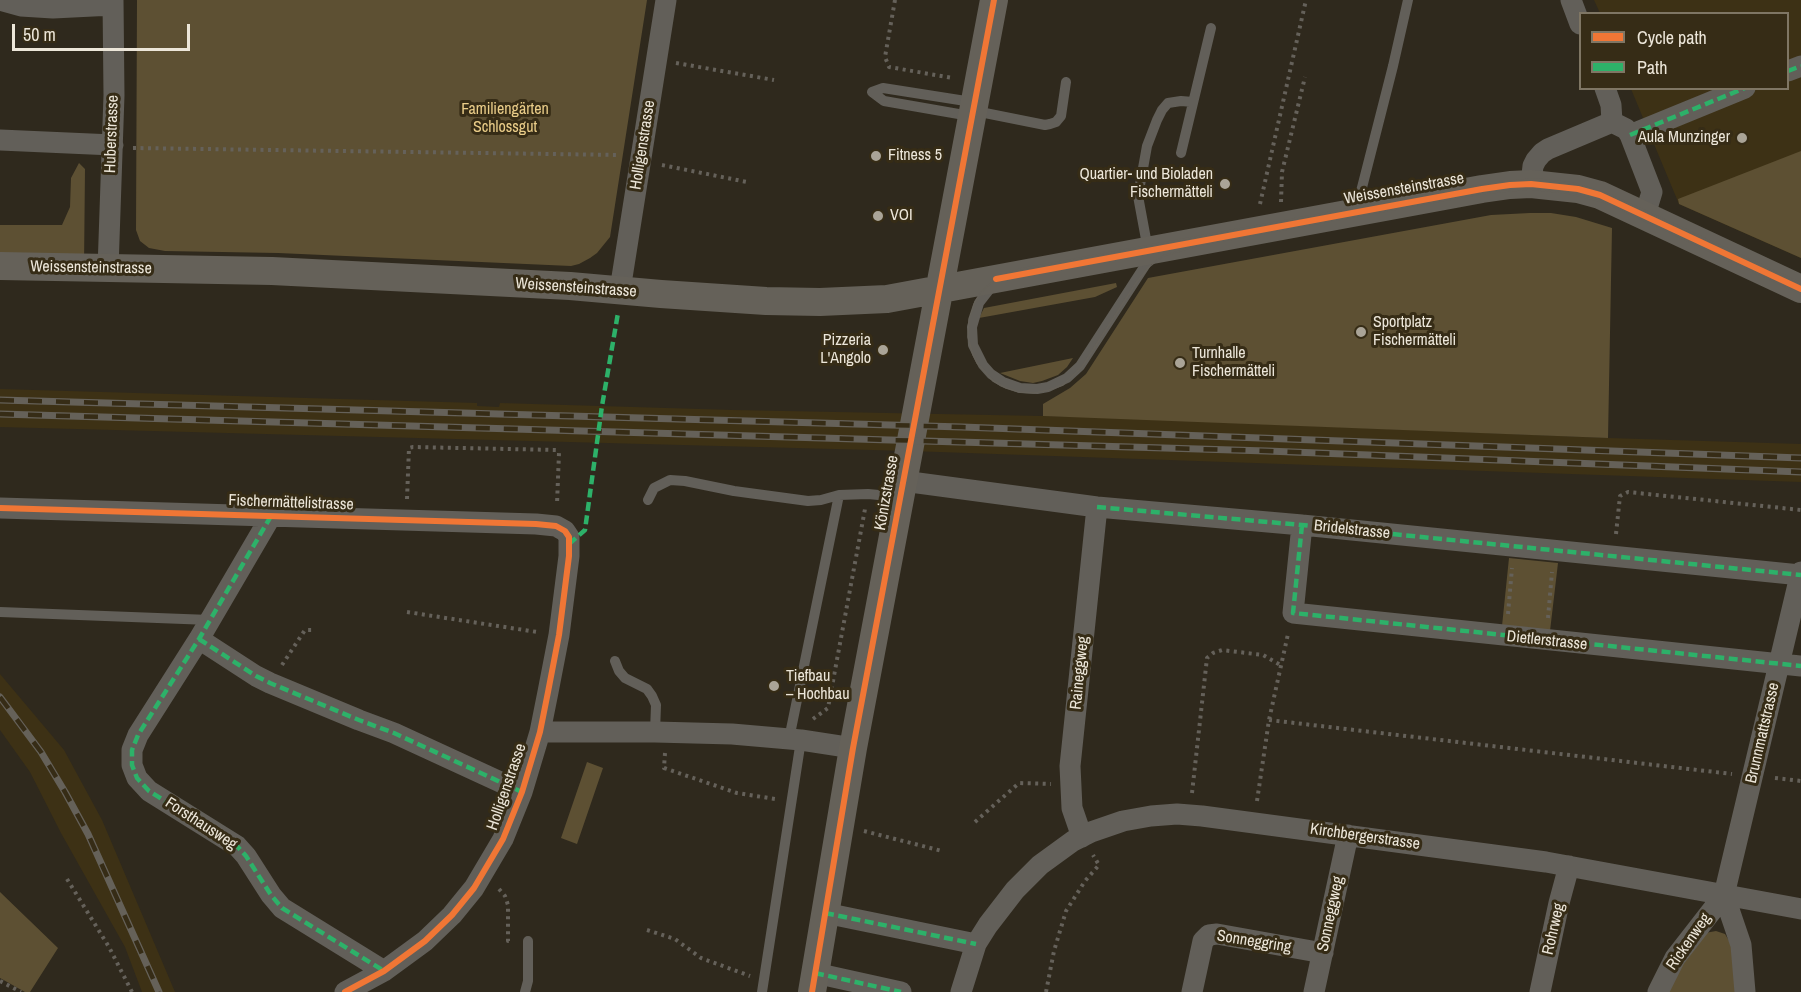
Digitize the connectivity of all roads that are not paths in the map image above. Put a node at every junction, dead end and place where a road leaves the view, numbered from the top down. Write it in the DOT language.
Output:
graph roads {
  1 [pos="0,0"];
  2 [pos="666,0"];
  3 [pos="994,0"];
  4 [pos="1408,0"];
  5 [pos="1571,0"];
  6 [pos="113,2"];
  7 [pos="1579,19"];
  8 [pos="1211,28"];
  9 [pos="1066,82"];
  10 [pos="1606,90"];
  11 [pos="1740,90"];
  12 [pos="1193,102"];
  13 [pos="974,110"];
  14 [pos="1612,122"];
  15 [pos="1630,135"];
  16 [pos="0,140"];
  17 [pos="120,146"];
  18 [pos="1180,153"];
  19 [pos="1531,184"];
  20 [pos="1356,211"];
  21 [pos="1645,215"];
  22 [pos="1148,250"];
  23 [pos="0,266"];
  24 [pos="108,269"];
  25 [pos="1005,277"];
  26 [pos="1801,289"];
  27 [pos="620,290"];
  28 [pos="940,290"];
  29 [pos="902,489"];
  30 [pos="839,495"];
  31 [pos="648,500"];
  32 [pos="1097,507"];
  33 [pos="0,508"];
  34 [pos="272,516"];
  35 [pos="1302,525"];
  36 [pos="569,544"];
  37 [pos="1801,574"];
  38 [pos="0,612"];
  39 [pos="210,620"];
  40 [pos="199,639"];
  41 [pos="615,662"];
  42 [pos="1779,664"];
  43 [pos="1801,666"];
  44 [pos="540,732"];
  45 [pos="656,732"];
  46 [pos="795,740"];
  47 [pos="853,748"];
  48 [pos="522,792"];
  49 [pos="1348,835"];
  50 [pos="1082,837"];
  51 [pos="1569,866"];
  52 [pos="1724,895"];
  53 [pos="1801,909"];
  54 [pos="825,913"];
  55 [pos="528,942"];
  56 [pos="976,944"];
  57 [pos="1323,953"];
  58 [pos="384,972"];
  59 [pos="814,982"];
  60 [pos="365,987"];
  61 [pos="345,992"];
  62 [pos="525,992"];
  63 [pos="762,992"];
  64 [pos="901,992"];
  65 [pos="961,992"];
  66 [pos="1192,992"];
  67 [pos="1314,992"];
  68 [pos="1540,992"];
  69 [pos="1658,992"];
  70 [pos="1745,992"];
  1 -- 6 [label="street"];
  2 -- 27 [label="street, Holligenstrasse"];
  3 -- 13 [label="main road, Könizstrasse"];
  4 -- 20 [label="lane, Weissensteinstrasse"];
  5 -- 7 [label="street"];
  6 -- 17 [label="street, Huberstrasse"];
  8 -- 12 [label="lane"];
  9 -- 13 [label="lane"];
  10 -- 14 [label="street"];
  11 -- 15 [label="street"];
  12 -- 18 [label="lane"];
  12 -- 22 [label="lane"];
  13 -- 13 [label="lane"];
  13 -- 28 [label="main road, Könizstrasse"];
  14 -- 15 [label="street"];
  14 -- 19 [label="street"];
  15 -- 21 [label="street"];
  16 -- 17 [label="street"];
  17 -- 24 [label="street, Huberstrasse"];
  19 -- 20 [label="main road, Weissensteinstrasse"];
  19 -- 21 [label="main road, Weissensteinstrasse"];
  20 -- 22 [label="main road, Weissensteinstrasse"];
  21 -- 26 [label="main road, Weissensteinstrasse"];
  22 -- 25 [label="main road, Weissensteinstrasse"];
  22 -- 25 [label="lane"];
  23 -- 24 [label="main road, Weissensteinstrasse"];
  24 -- 27 [label="main road, Weissensteinstrasse"];
  25 -- 28 [label="main road, Weissensteinstrasse"];
  27 -- 28 [label="main road, Weissensteinstrasse"];
  28 -- 29 [label="main road, Könizstrasse"];
  29 -- 30 [label="lane"];
  29 -- 32 [label="street, Bridelstrasse"];
  29 -- 47 [label="main road, Könizstrasse"];
  30 -- 31 [label="lane"];
  30 -- 46 [label="lane"];
  32 -- 35 [label="street, Bridelstrasse"];
  32 -- 50 [label="street, Raineggweg"];
  33 -- 34 [label="street, Fischermättelistrasse"];
  34 -- 36 [label="street, Fischermättelistrasse"];
  34 -- 39 [label="street, Forsthausweg"];
  35 -- 37 [label="street, Bridelstrasse"];
  35 -- 42 [label="street, Dietlerstrasse"];
  36 -- 44 [label="street, Holligenstrasse"];
  37 -- 42 [label="street, Brunnmattstrasse"];
  38 -- 39 [label="lane"];
  39 -- 40 [label="street, Forsthausweg"];
  40 -- 48 [label="street, Holligenstrasse"];
  40 -- 58 [label="street, Forsthausweg"];
  41 -- 45 [label="lane"];
  42 -- 43 [label="street, Dietlerstrasse"];
  42 -- 52 [label="street, Brunnmattstrasse"];
  44 -- 45 [label="street"];
  44 -- 48 [label="street, Holligenstrasse"];
  45 -- 46 [label="street"];
  46 -- 47 [label="street"];
  46 -- 63 [label="lane"];
  47 -- 54 [label="main road, Könizstrasse"];
  48 -- 58 [label="street, Holligenstrasse"];
  49 -- 50 [label="street, Kirchbergerstrasse"];
  49 -- 51 [label="street, Kirchbergerstrasse"];
  49 -- 57 [label="street, Sonneggweg"];
  50 -- 56 [label="street, Kirchbergerstrasse"];
  51 -- 52 [label="street, Kirchbergerstrasse"];
  51 -- 68 [label="street, Rohrweg"];
  52 -- 53 [label="street, Kirchbergerstrasse"];
  52 -- 69 [label="street, Rickenweg"];
  52 -- 70 [label="street"];
  54 -- 56 [label="street"];
  54 -- 59 [label="main road, Könizstrasse"];
  55 -- 62 [label="lane"];
  56 -- 65 [label="street, Kirchbergerstrasse"];
  57 -- 66 [label="street, Sonneggring"];
  57 -- 67 [label="street, Sonneggweg"];
  58 -- 60 [label="street, Holligenstrasse"];
  59 -- 64 [label="street"];
  60 -- 61 [label="street, Holligenstrasse"];
}
